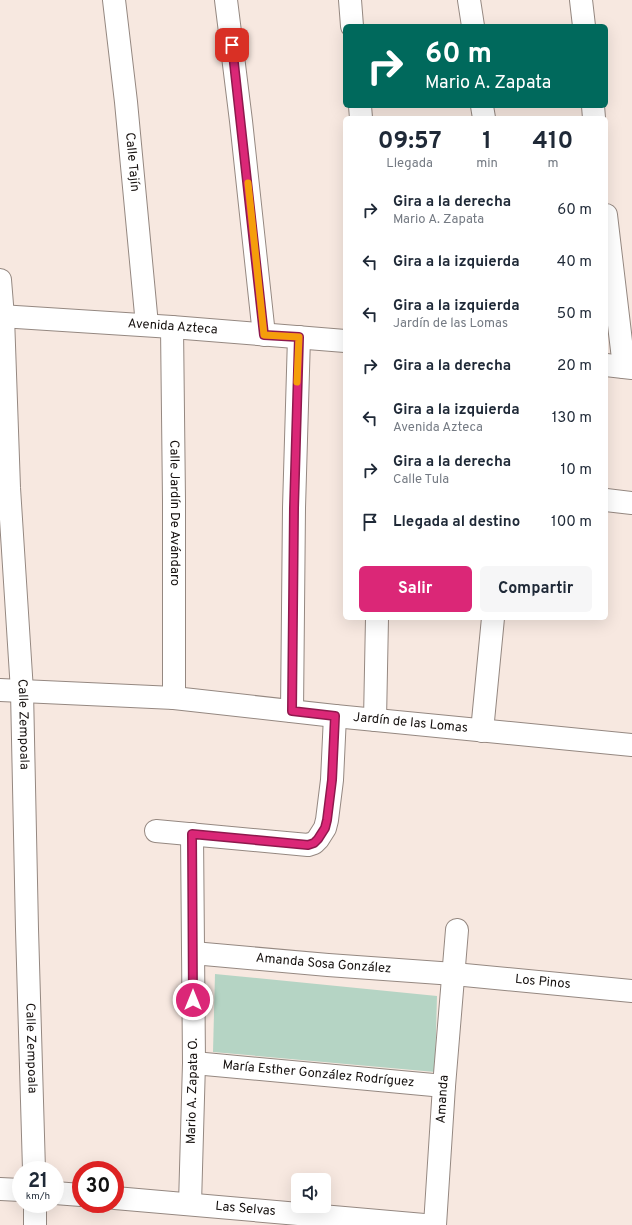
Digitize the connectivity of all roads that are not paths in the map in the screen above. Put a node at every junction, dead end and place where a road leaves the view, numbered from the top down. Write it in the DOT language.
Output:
graph roads {
  1 [pos="114,0"];
  2 [pos="226,0"];
  3 [pos="350,0"];
  4 [pos="469,0"];
  5 [pos="580,0"];
  6 [pos="352,24"];
  7 [pos="473,24"];
  8 [pos="584,24"];
  9 [pos="608,235"];
  10 [pos="0,280"];
  11 [pos="2,316"];
  12 [pos="147,325"];
  13 [pos="172,327"];
  14 [pos="264,335"];
  15 [pos="299,337"];
  16 [pos="343,341"];
  17 [pos="621,366"];
  18 [pos="608,500"];
  19 [pos="632,503"];
  20 [pos="377,620"];
  21 [pos="493,620"];
  22 [pos="0,690"];
  23 [pos="22,691"];
  24 [pos="174,698"];
  25 [pos="292,711"];
  26 [pos="335,716"];
  27 [pos="375,720"];
  28 [pos="482,731"];
  29 [pos="632,745"];
  30 [pos="156,831"];
  31 [pos="192,834"];
  32 [pos="457,930"];
  33 [pos="193,953"];
  34 [pos="454,974"];
  35 [pos="632,991"];
  36 [pos="194,1063"];
  37 [pos="444,1086"];
  38 [pos="34,1161"];
  39 [pos="0,1189"];
  40 [pos="12,1190"];
  41 [pos="124,1199"];
  42 [pos="190,1204"];
  43 [pos="35,1213"];
  44 [pos="35,1225"];
  45 [pos="424,1225"];
  46 [pos="435,1225"];
  1 -- 12 [label="street, Calle Tajín"];
  2 -- 14 [label="street"];
  3 -- 6 [label="street"];
  4 -- 7 [label="street"];
  5 -- 8 [label="street"];
  9 -- 17 [label="street"];
  10 -- 11 [label="street, Calle Zempoala"];
  11 -- 12 [label="street, Avenida Azteca"];
  11 -- 23 [label="street, Calle Zempoala"];
  12 -- 13 [label="street, Avenida Azteca"];
  13 -- 14 [label="street, Avenida Azteca"];
  13 -- 24 [label="street, Calle Jardín De Avándaro"];
  14 -- 15 [label="street, Avenida Azteca"];
  15 -- 16 [label="street, Avenida Azteca"];
  15 -- 25 [label="street"];
  18 -- 19 [label="street"];
  20 -- 27 [label="street"];
  21 -- 28 [label="street"];
  22 -- 23 [label="street, Jardín de las Lomas"];
  23 -- 24 [label="street, Jardín de las Lomas"];
  23 -- 38 [label="street, Calle Zempoala"];
  24 -- 25 [label="street, Jardín de las Lomas"];
  25 -- 26 [label="street, Jardín de las Lomas"];
  26 -- 27 [label="street, Jardín de las Lomas"];
  26 -- 31 [label="street"];
  27 -- 28 [label="street, Jardín de las Lomas"];
  28 -- 29 [label="street, Jardín de las Lomas"];
  30 -- 31 [label="street"];
  31 -- 33 [label="street, Mario A. Zapata O."];
  32 -- 34 [label="street, Amanda"];
  33 -- 34 [label="street, Amanda Sosa González"];
  33 -- 36 [label="street, Mario A. Zapata O."];
  34 -- 35 [label="street, Los Pinos"];
  34 -- 37 [label="street, Amanda"];
  36 -- 37 [label="street, María Esther González Rodríguez"];
  36 -- 42 [label="street, Mario A. Zapata O."];
  37 -- 46 [label="street, Amanda"];
  39 -- 40 [label="street"];
  41 -- 42 [label="street, Las Selvas"];
  42 -- 45 [label="street, Las Selvas"];
  43 -- 44 [label="street"];
}
